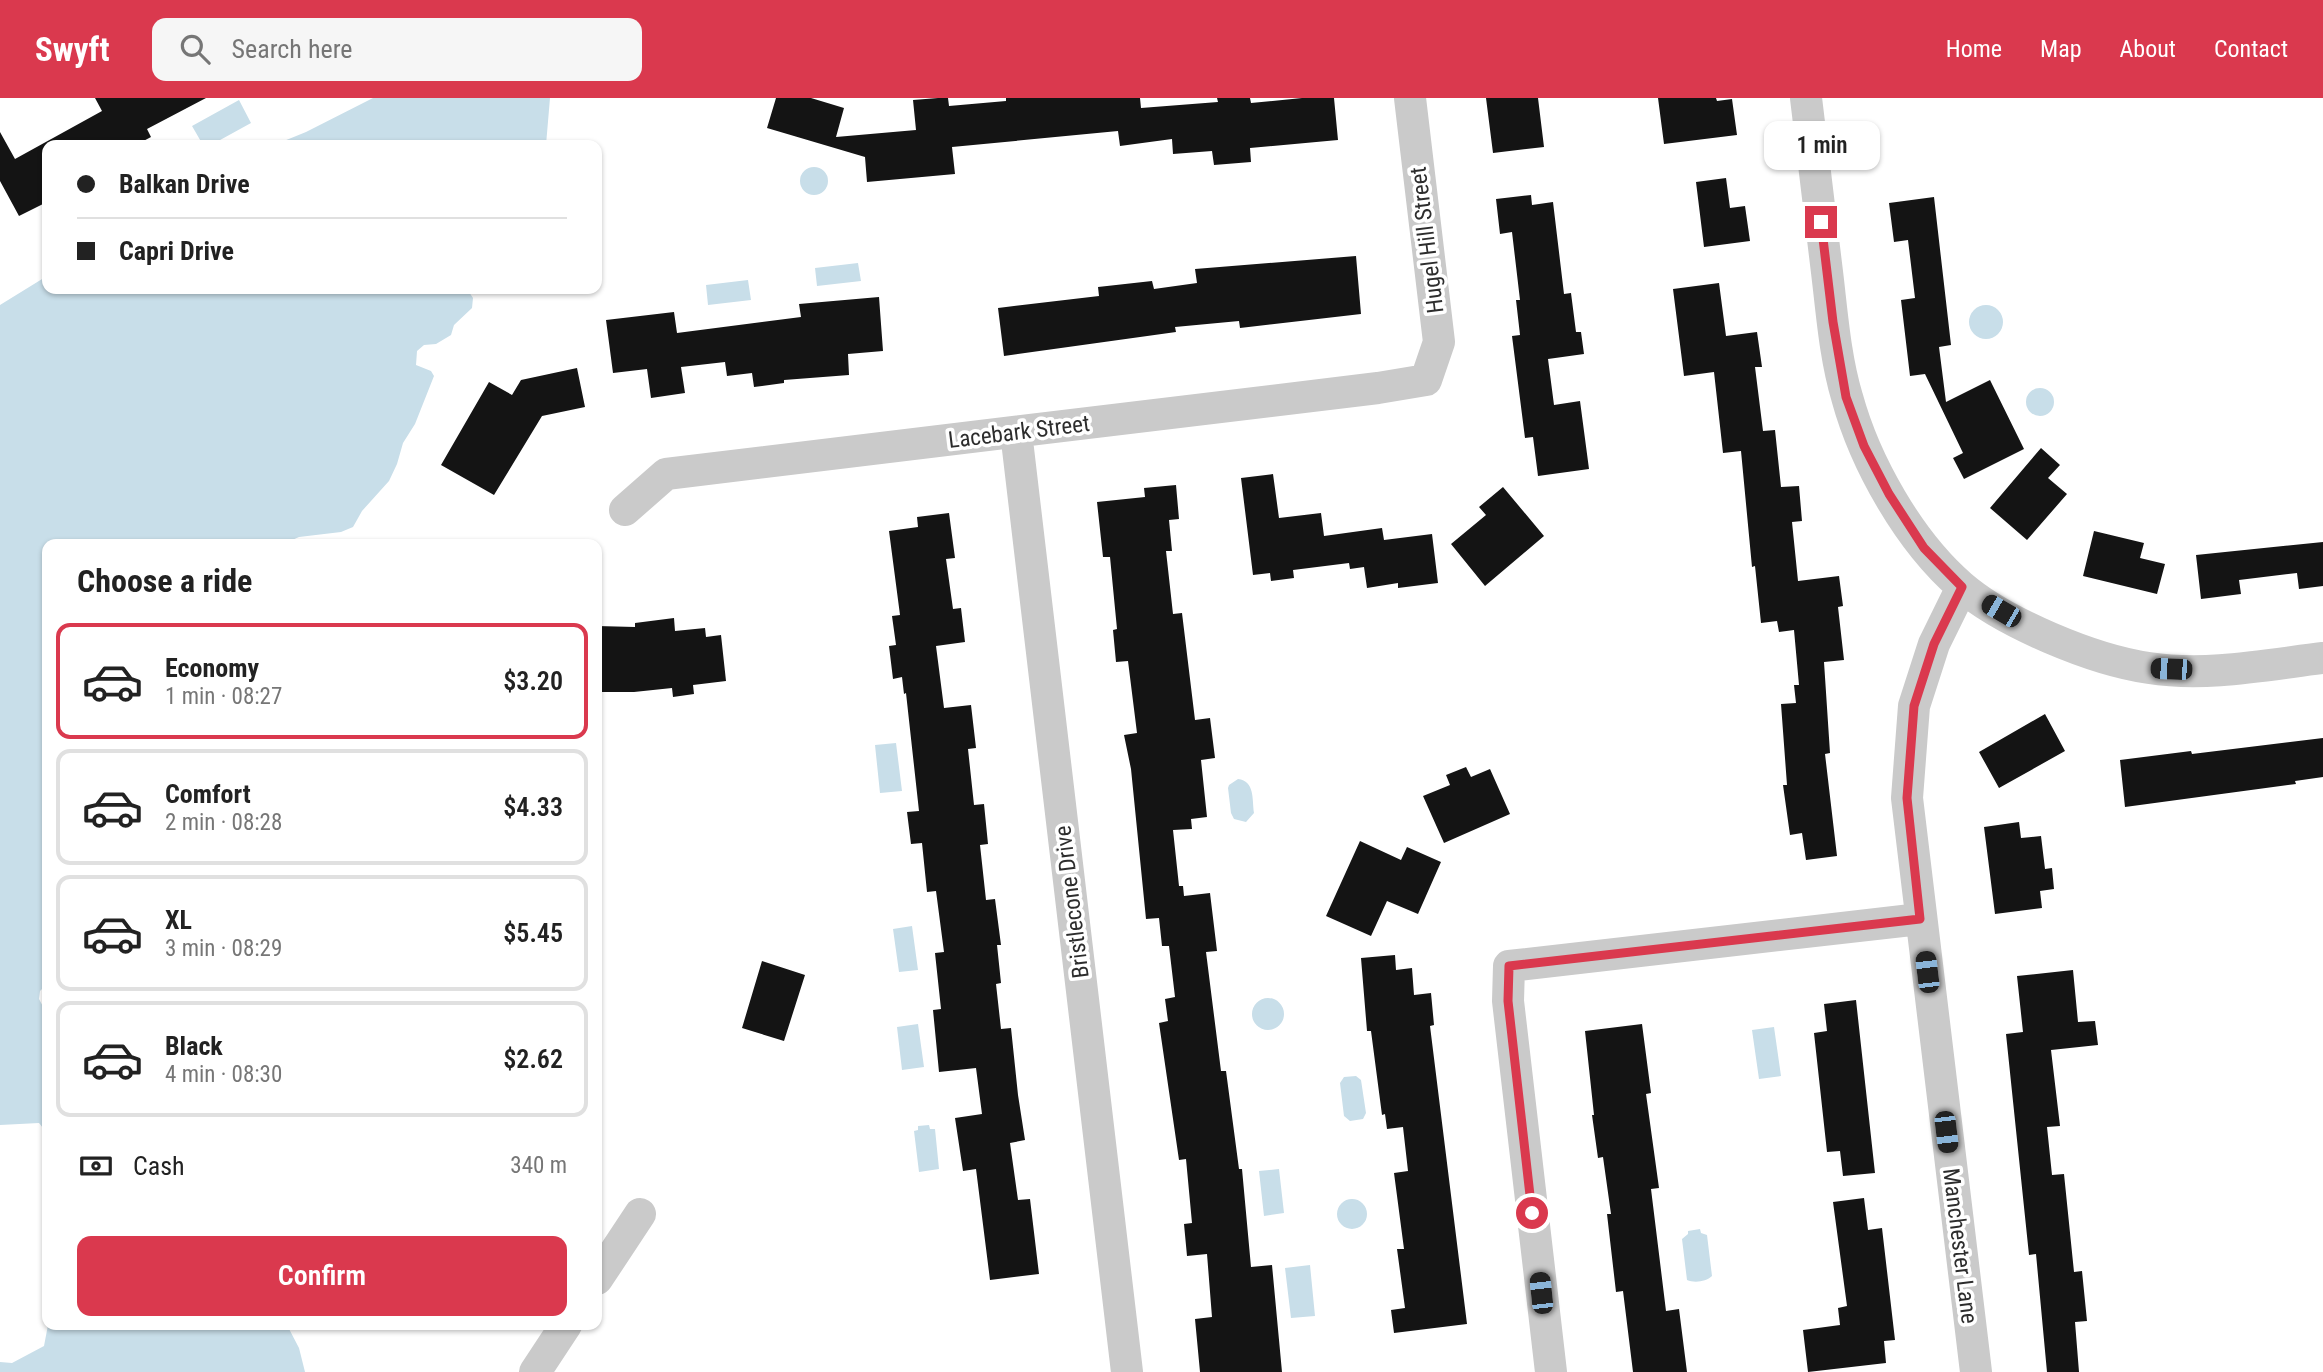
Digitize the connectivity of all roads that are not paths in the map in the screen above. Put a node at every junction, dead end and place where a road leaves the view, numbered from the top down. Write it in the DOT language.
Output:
graph roads {
  1 [pos="1410,98"];
  2 [pos="1806,98"];
  3 [pos="1426,380"];
  4 [pos="1016,432"];
  5 [pos="625,510"];
  6 [pos="1962,587"];
  7 [pos="2323,658"];
  8 [pos="1920,919"];
  9 [pos="640,1214"];
  10 [pos="602,1271"];
  11 [pos="563,1330"];
  12 [pos="535,1372"];
  13 [pos="1127,1372"];
  14 [pos="1551,1372"];
  15 [pos="1976,1372"];
  1 -- 3 [label="street, Hugel Hill Street"];
  2 -- 6 [label="street"];
  3 -- 4 [label="street, Lacebark Street"];
  4 -- 5 [label="street, Lacebark Street"];
  4 -- 13 [label="street, Bristlecone Drive"];
  6 -- 7 [label="street"];
  6 -- 8 [label="street, Manchester Lane"];
  8 -- 14 [label="street"];
  8 -- 15 [label="street, Manchester Lane"];
  9 -- 10 [label="street"];
  11 -- 12 [label="street"];
}
